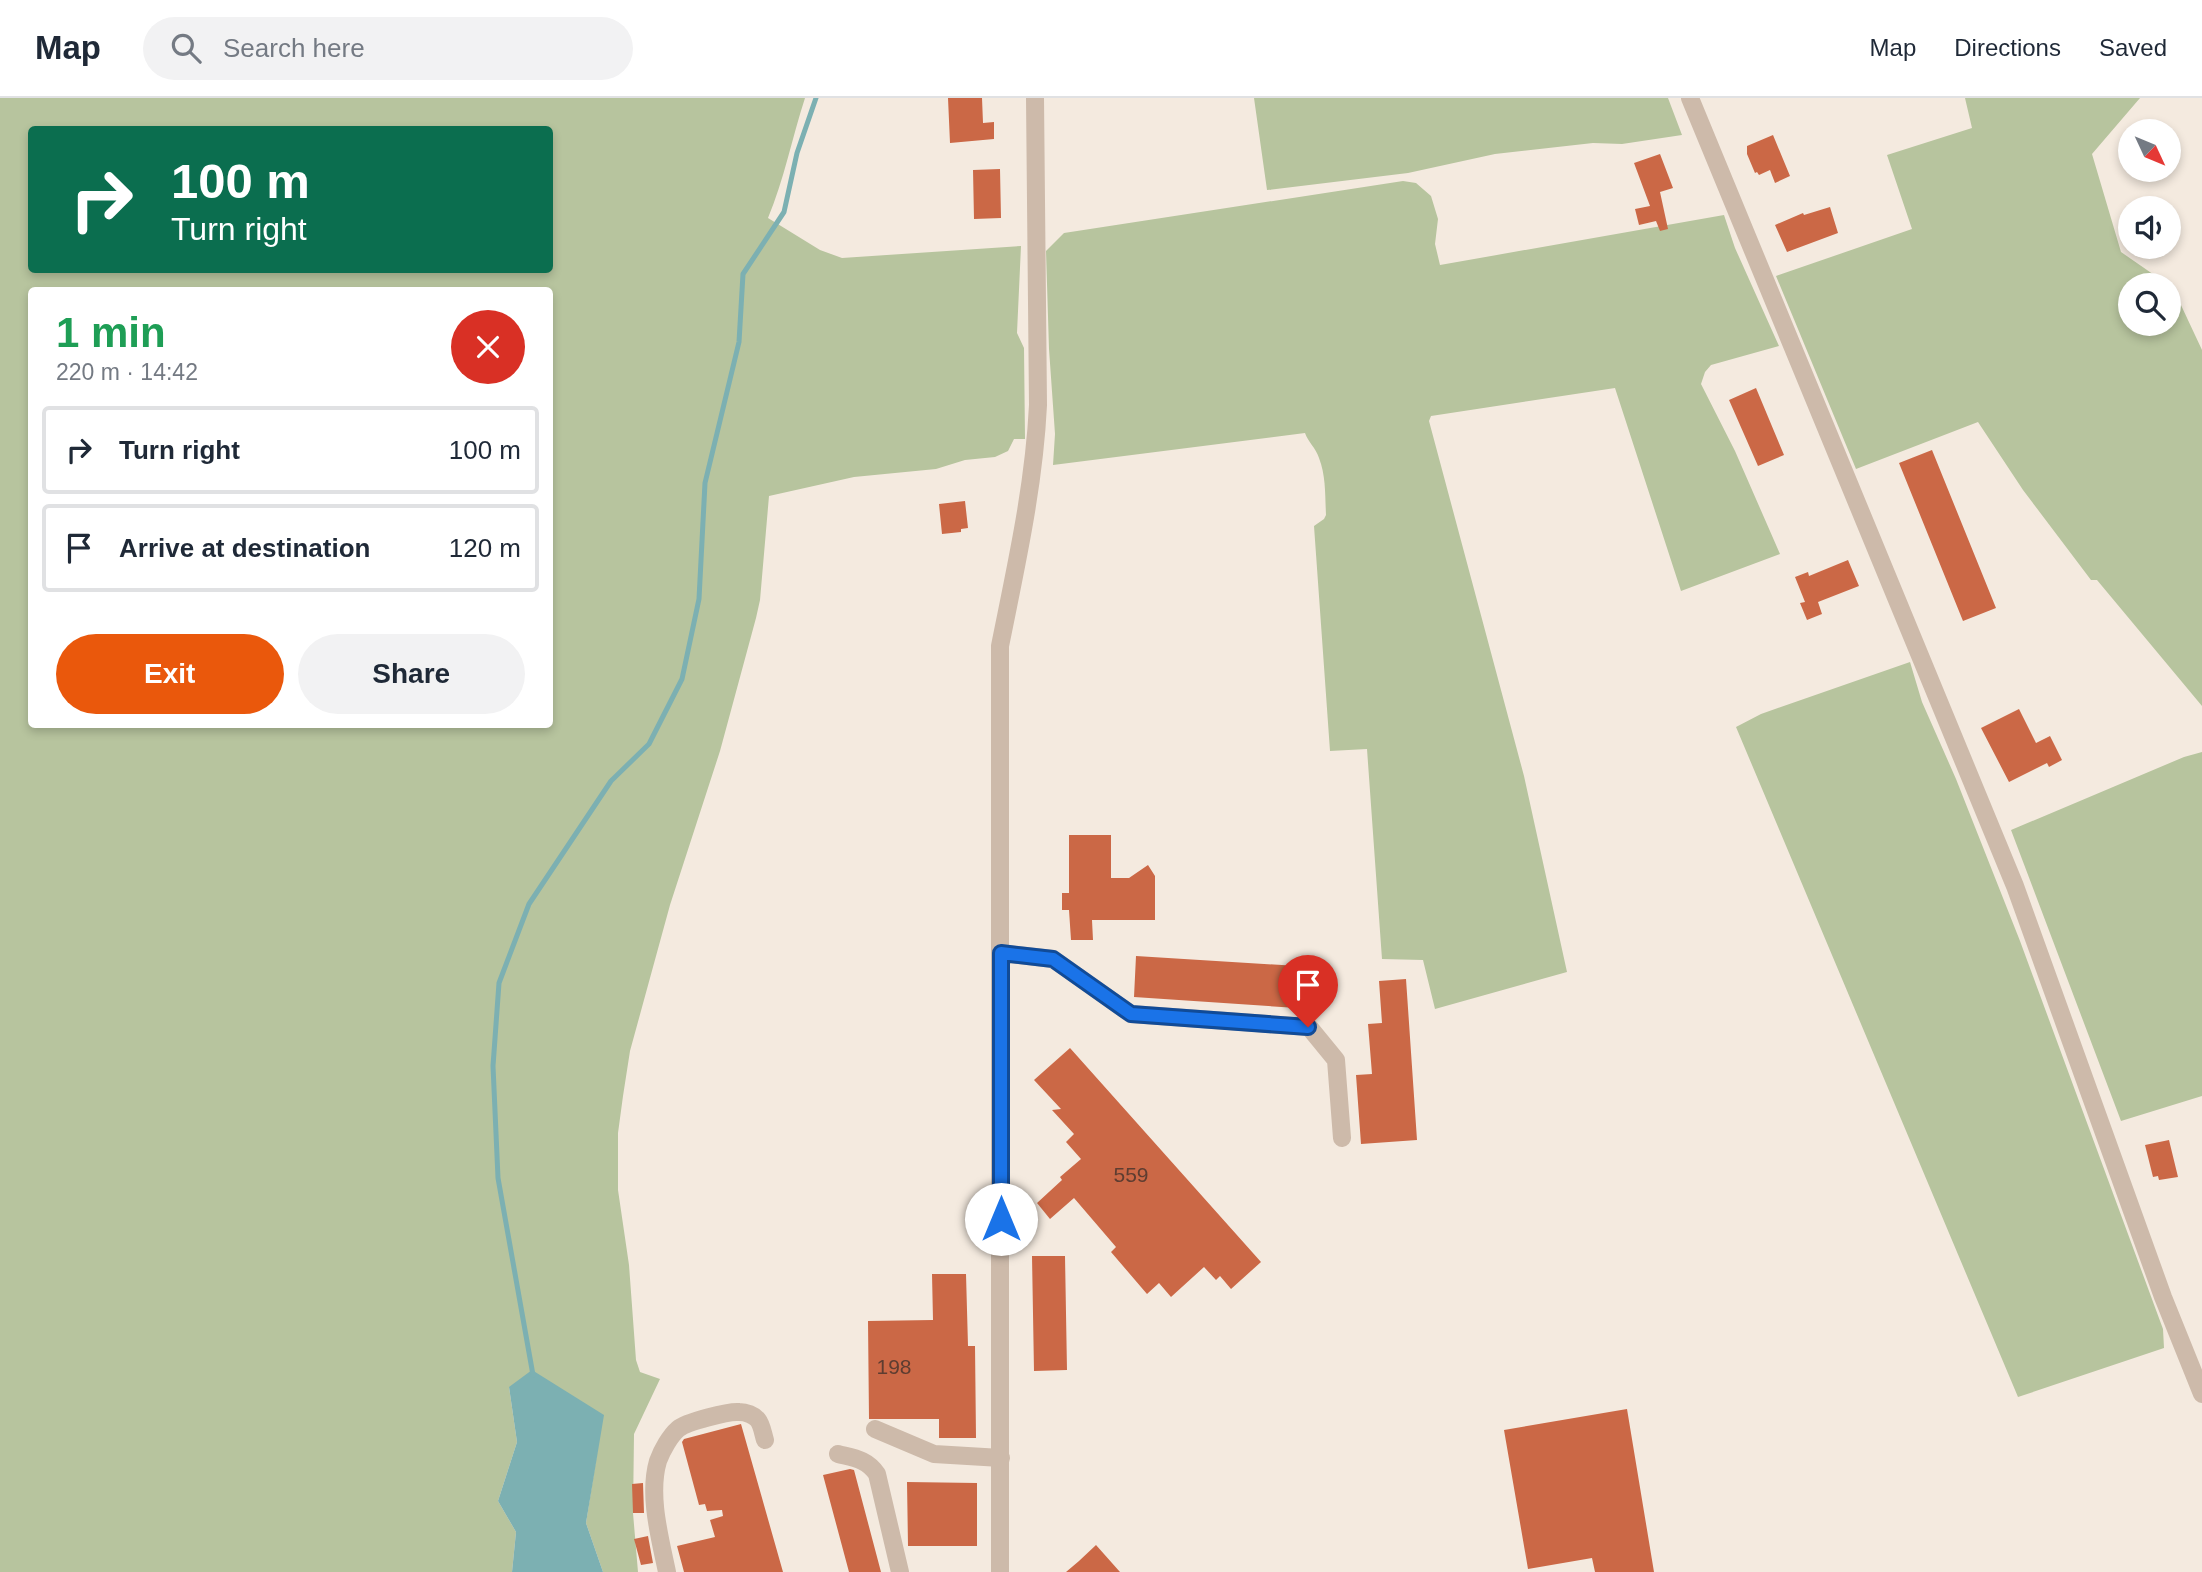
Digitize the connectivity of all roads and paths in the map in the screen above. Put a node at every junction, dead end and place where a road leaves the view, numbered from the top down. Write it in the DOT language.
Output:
graph roads {
  1 [pos="1035,98"];
  2 [pos="1690,98"];
  3 [pos="1001,953"];
  4 [pos="1342,1138"];
  5 [pos="2202,1394"];
  6 [pos="875,1429"];
  7 [pos="765,1440"];
  8 [pos="838,1454"];
  9 [pos="1000,1458"];
  10 [pos="667,1572"];
  11 [pos="900,1572"];
  12 [pos="1000,1572"];
  1 -- 3 [label="street"];
  2 -- 5 [label="street"];
  3 -- 4 [label="street"];
  3 -- 9 [label="street"];
  6 -- 9 [label="street"];
  7 -- 10 [label="street"];
  8 -- 11 [label="street"];
  9 -- 12 [label="street"];
}
